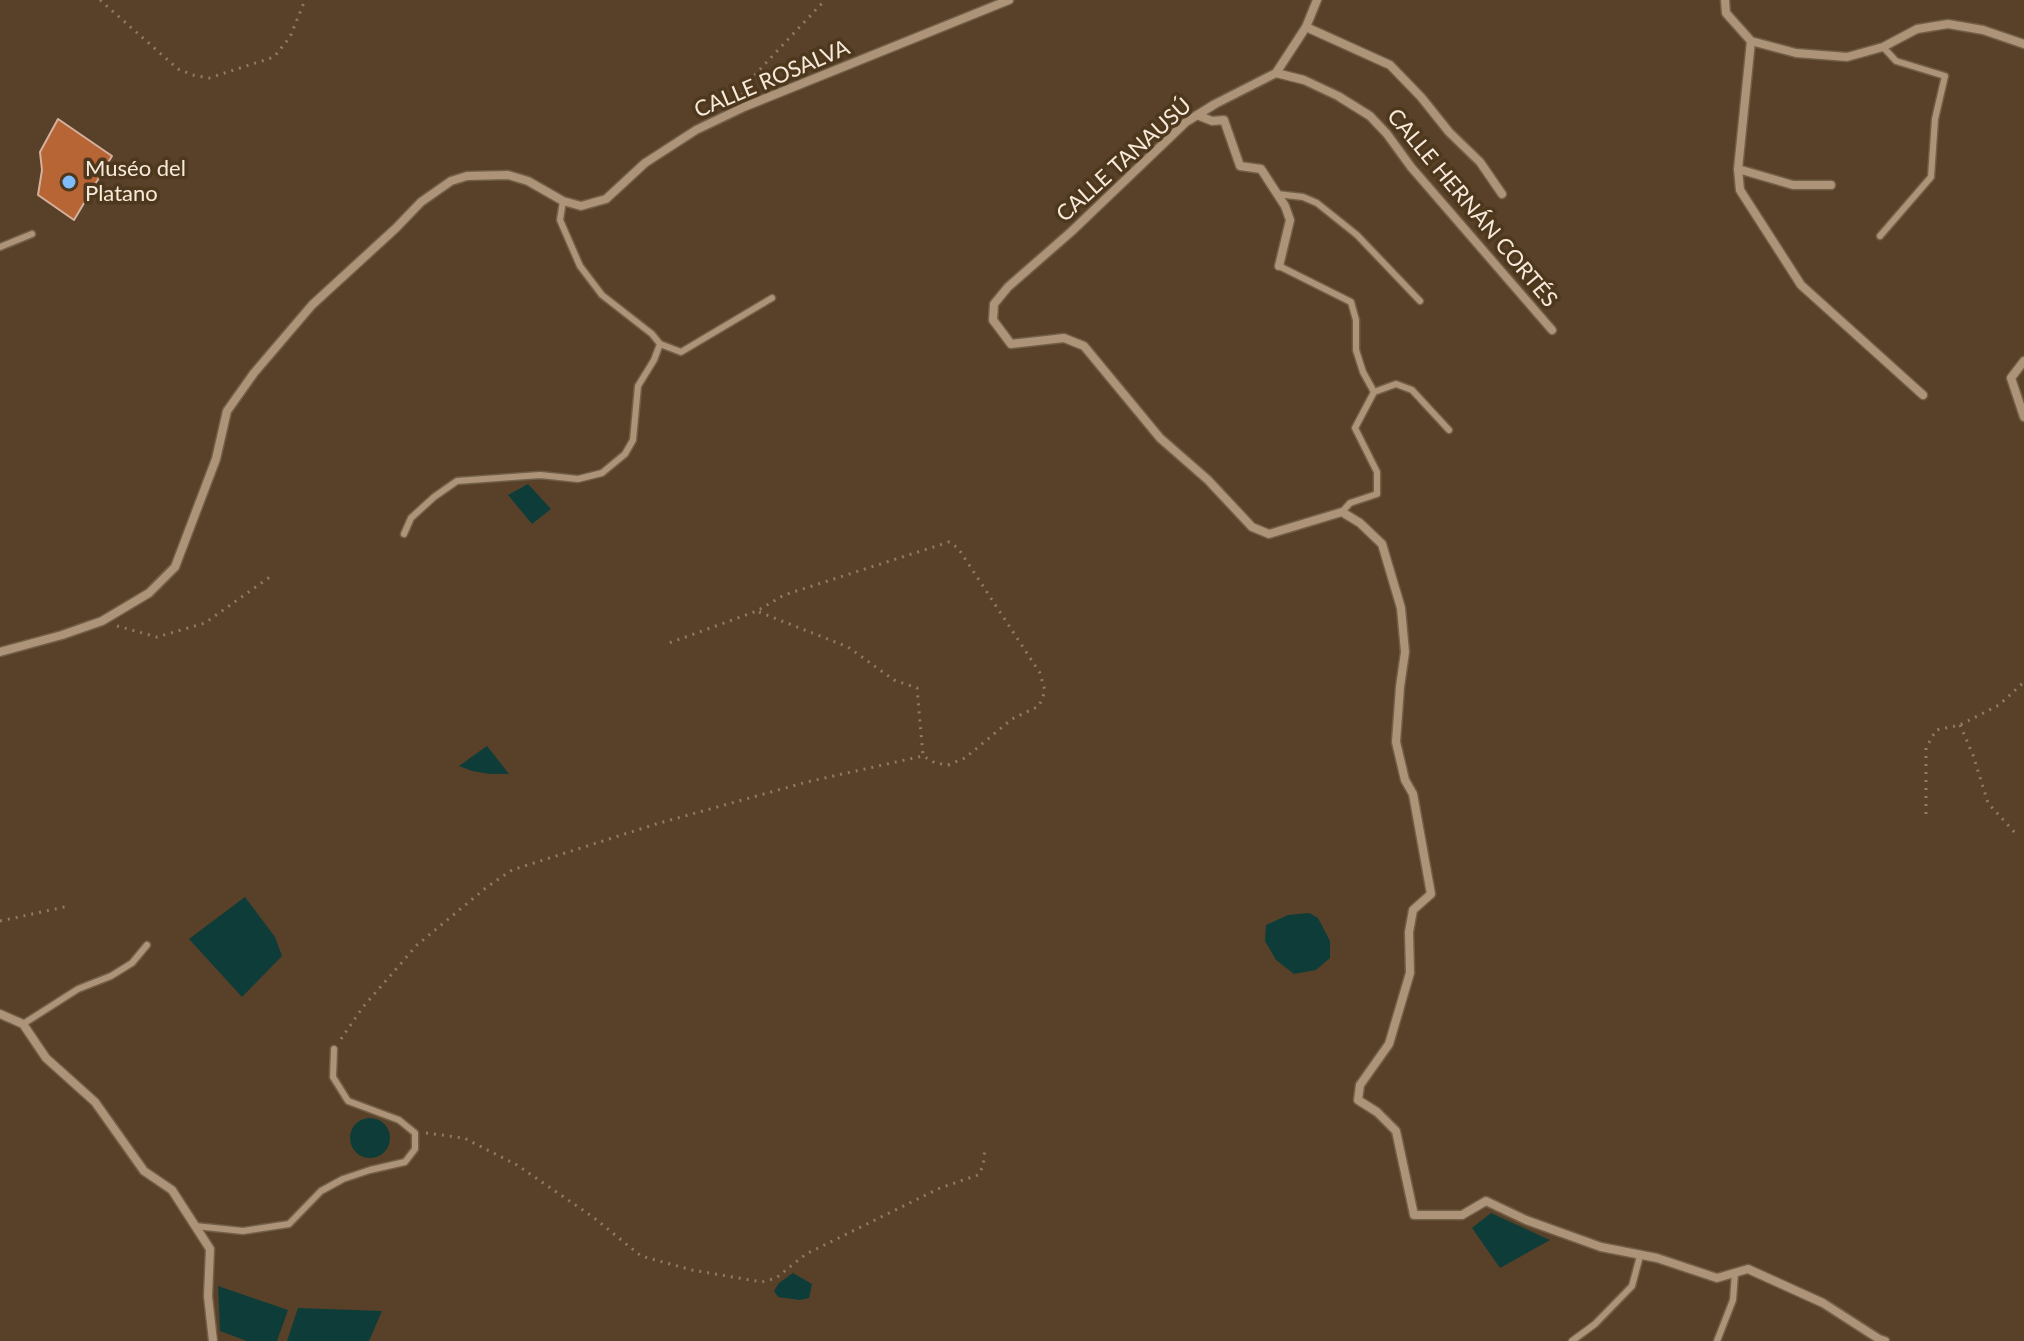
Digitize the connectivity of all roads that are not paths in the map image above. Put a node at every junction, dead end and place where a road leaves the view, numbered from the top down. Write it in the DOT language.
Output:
graph roads {
  1 [pos="1009,0"];
  2 [pos="1317,0"];
  3 [pos="1725,0"];
  4 [pos="1306,27"];
  5 [pos="1751,41"];
  6 [pos="2024,44"];
  7 [pos="1883,47"];
  8 [pos="1276,73"];
  9 [pos="1197,115"];
  10 [pos="1738,169"];
  11 [pos="1831,185"];
  12 [pos="1276,194"];
  13 [pos="1502,194"];
  14 [pos="563,201"];
  15 [pos="32,234"];
  16 [pos="1880,236"];
  17 [pos="0,247"];
  18 [pos="1279,266"];
  19 [pos="772,298"];
  20 [pos="1420,301"];
  21 [pos="1552,330"];
  22 [pos="660,344"];
  23 [pos="2024,361"];
  24 [pos="1374,392"];
  25 [pos="1923,395"];
  26 [pos="2024,417"];
  27 [pos="1449,430"];
  28 [pos="1342,512"];
  29 [pos="404,534"];
  30 [pos="0,652"];
  31 [pos="147,945"];
  32 [pos="0,1014"];
  33 [pos="23,1024"];
  34 [pos="334,1049"];
  35 [pos="195,1226"];
  36 [pos="1640,1256"];
  37 [pos="1735,1273"];
  38 [pos="213,1341"];
  39 [pos="1572,1341"];
  40 [pos="1717,1341"];
  41 [pos="1885,1341"];
  1 -- 14 [label="street, CALLE ROSALVA"];
  2 -- 4 [label="street, CALLE TANAUSÚ"];
  3 -- 5 [label="street"];
  4 -- 8 [label="street, CALLE TANAUSÚ"];
  4 -- 13 [label="street"];
  5 -- 7 [label="street"];
  5 -- 10 [label="street"];
  6 -- 7 [label="street"];
  7 -- 16 [label="lane"];
  8 -- 9 [label="street, CALLE TANAUSÚ"];
  8 -- 21 [label="street, CALLE HERNÁN CORTÉS"];
  9 -- 12 [label="street"];
  9 -- 28 [label="street, CALLE TANAUSÚ"];
  10 -- 11 [label="street"];
  10 -- 25 [label="street"];
  12 -- 18 [label="street"];
  12 -- 20 [label="lane"];
  14 -- 22 [label="lane"];
  14 -- 30 [label="street"];
  15 -- 17 [label="lane"];
  18 -- 24 [label="lane"];
  19 -- 22 [label="lane"];
  22 -- 29 [label="lane"];
  23 -- 26 [label="street"];
  24 -- 27 [label="lane"];
  24 -- 28 [label="lane"];
  28 -- 36 [label="street"];
  31 -- 33 [label="lane"];
  32 -- 33 [label="street"];
  33 -- 35 [label="street"];
  34 -- 35 [label="lane"];
  35 -- 38 [label="street"];
  36 -- 37 [label="street"];
  36 -- 39 [label="lane"];
  37 -- 40 [label="lane"];
  37 -- 41 [label="street"];
}
